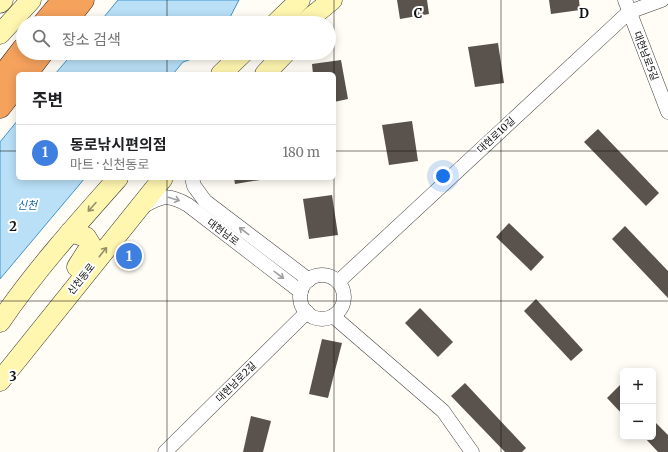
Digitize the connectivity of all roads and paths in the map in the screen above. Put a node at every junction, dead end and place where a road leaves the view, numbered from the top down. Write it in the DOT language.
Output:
graph roads {
  1 [pos="3,0"];
  2 [pos="31,0"];
  3 [pos="63,0"];
  4 [pos="83,0"];
  5 [pos="300,0"];
  6 [pos="332,0"];
  7 [pos="338,0"];
  8 [pos="662,0"];
  9 [pos="0,3"];
  10 [pos="627,6"];
  11 [pos="16,16"];
  12 [pos="16,16"];
  13 [pos="50,16"];
  14 [pos="70,16"];
  15 [pos="283,16"];
  16 [pos="313,16"];
  17 [pos="322,16"];
  18 [pos="0,34"];
  19 [pos="16,58"];
  20 [pos="37,60"];
  21 [pos="236,60"];
  22 [pos="263,60"];
  23 [pos="278,60"];
  24 [pos="28,72"];
  25 [pos="223,72"];
  26 [pos="251,72"];
  27 [pos="267,72"];
  28 [pos="0,79"];
  29 [pos="16,87"];
  30 [pos="0,107"];
  31 [pos="668,112"];
  32 [pos="116,180"];
  33 [pos="161,180"];
  34 [pos="192,180"];
  35 [pos="138,209"];
  36 [pos="70,232"];
  37 [pos="338,282"];
  38 [pos="305,286"];
  39 [pos="306,312"];
  40 [pos="333,316"];
  41 [pos="0,322"];
  42 [pos="0,366"];
  43 [pos="0,381"];
  44 [pos="165,452"];
  45 [pos="472,452"];
  1 -- 9 [label="main road"];
  2 -- 12 [label="main road"];
  3 -- 13 [label="highway"];
  4 -- 14 [label="highway"];
  5 -- 15 [label="main road"];
  6 -- 16 [label="main road"];
  7 -- 17 [label="main road"];
  8 -- 10 [label="street, 대현로10길"];
  10 -- 31 [label="street, 대현남로5길"];
  10 -- 37 [label="street, 대현로10길"];
  11 -- 18 [label="main road"];
  19 -- 28 [label="highway"];
  20 -- 24 [label="highway"];
  21 -- 25 [label="main road"];
  22 -- 26 [label="main road"];
  23 -- 27 [label="main road"];
  29 -- 30 [label="highway"];
  32 -- 36 [label="main road, one-way"];
  33 -- 35 [label="main road, 신천동로"];
  38 -- 34 [label="street, 대현남로, one-way"];
  35 -- 38 [label="street, 대현남로, one-way"];
  43 -- 35 [label="main road, 신천동로, one-way"];
  36 -- 41 [label="main road"];
  36 -- 42 [label="main road"];
  37 -- 38 [label="street"];
  37 -- 40 [label="street"];
  38 -- 39 [label="street"];
  39 -- 40 [label="street"];
  39 -- 44 [label="street, 대현남로2길"];
  40 -- 45 [label="street"];
}
